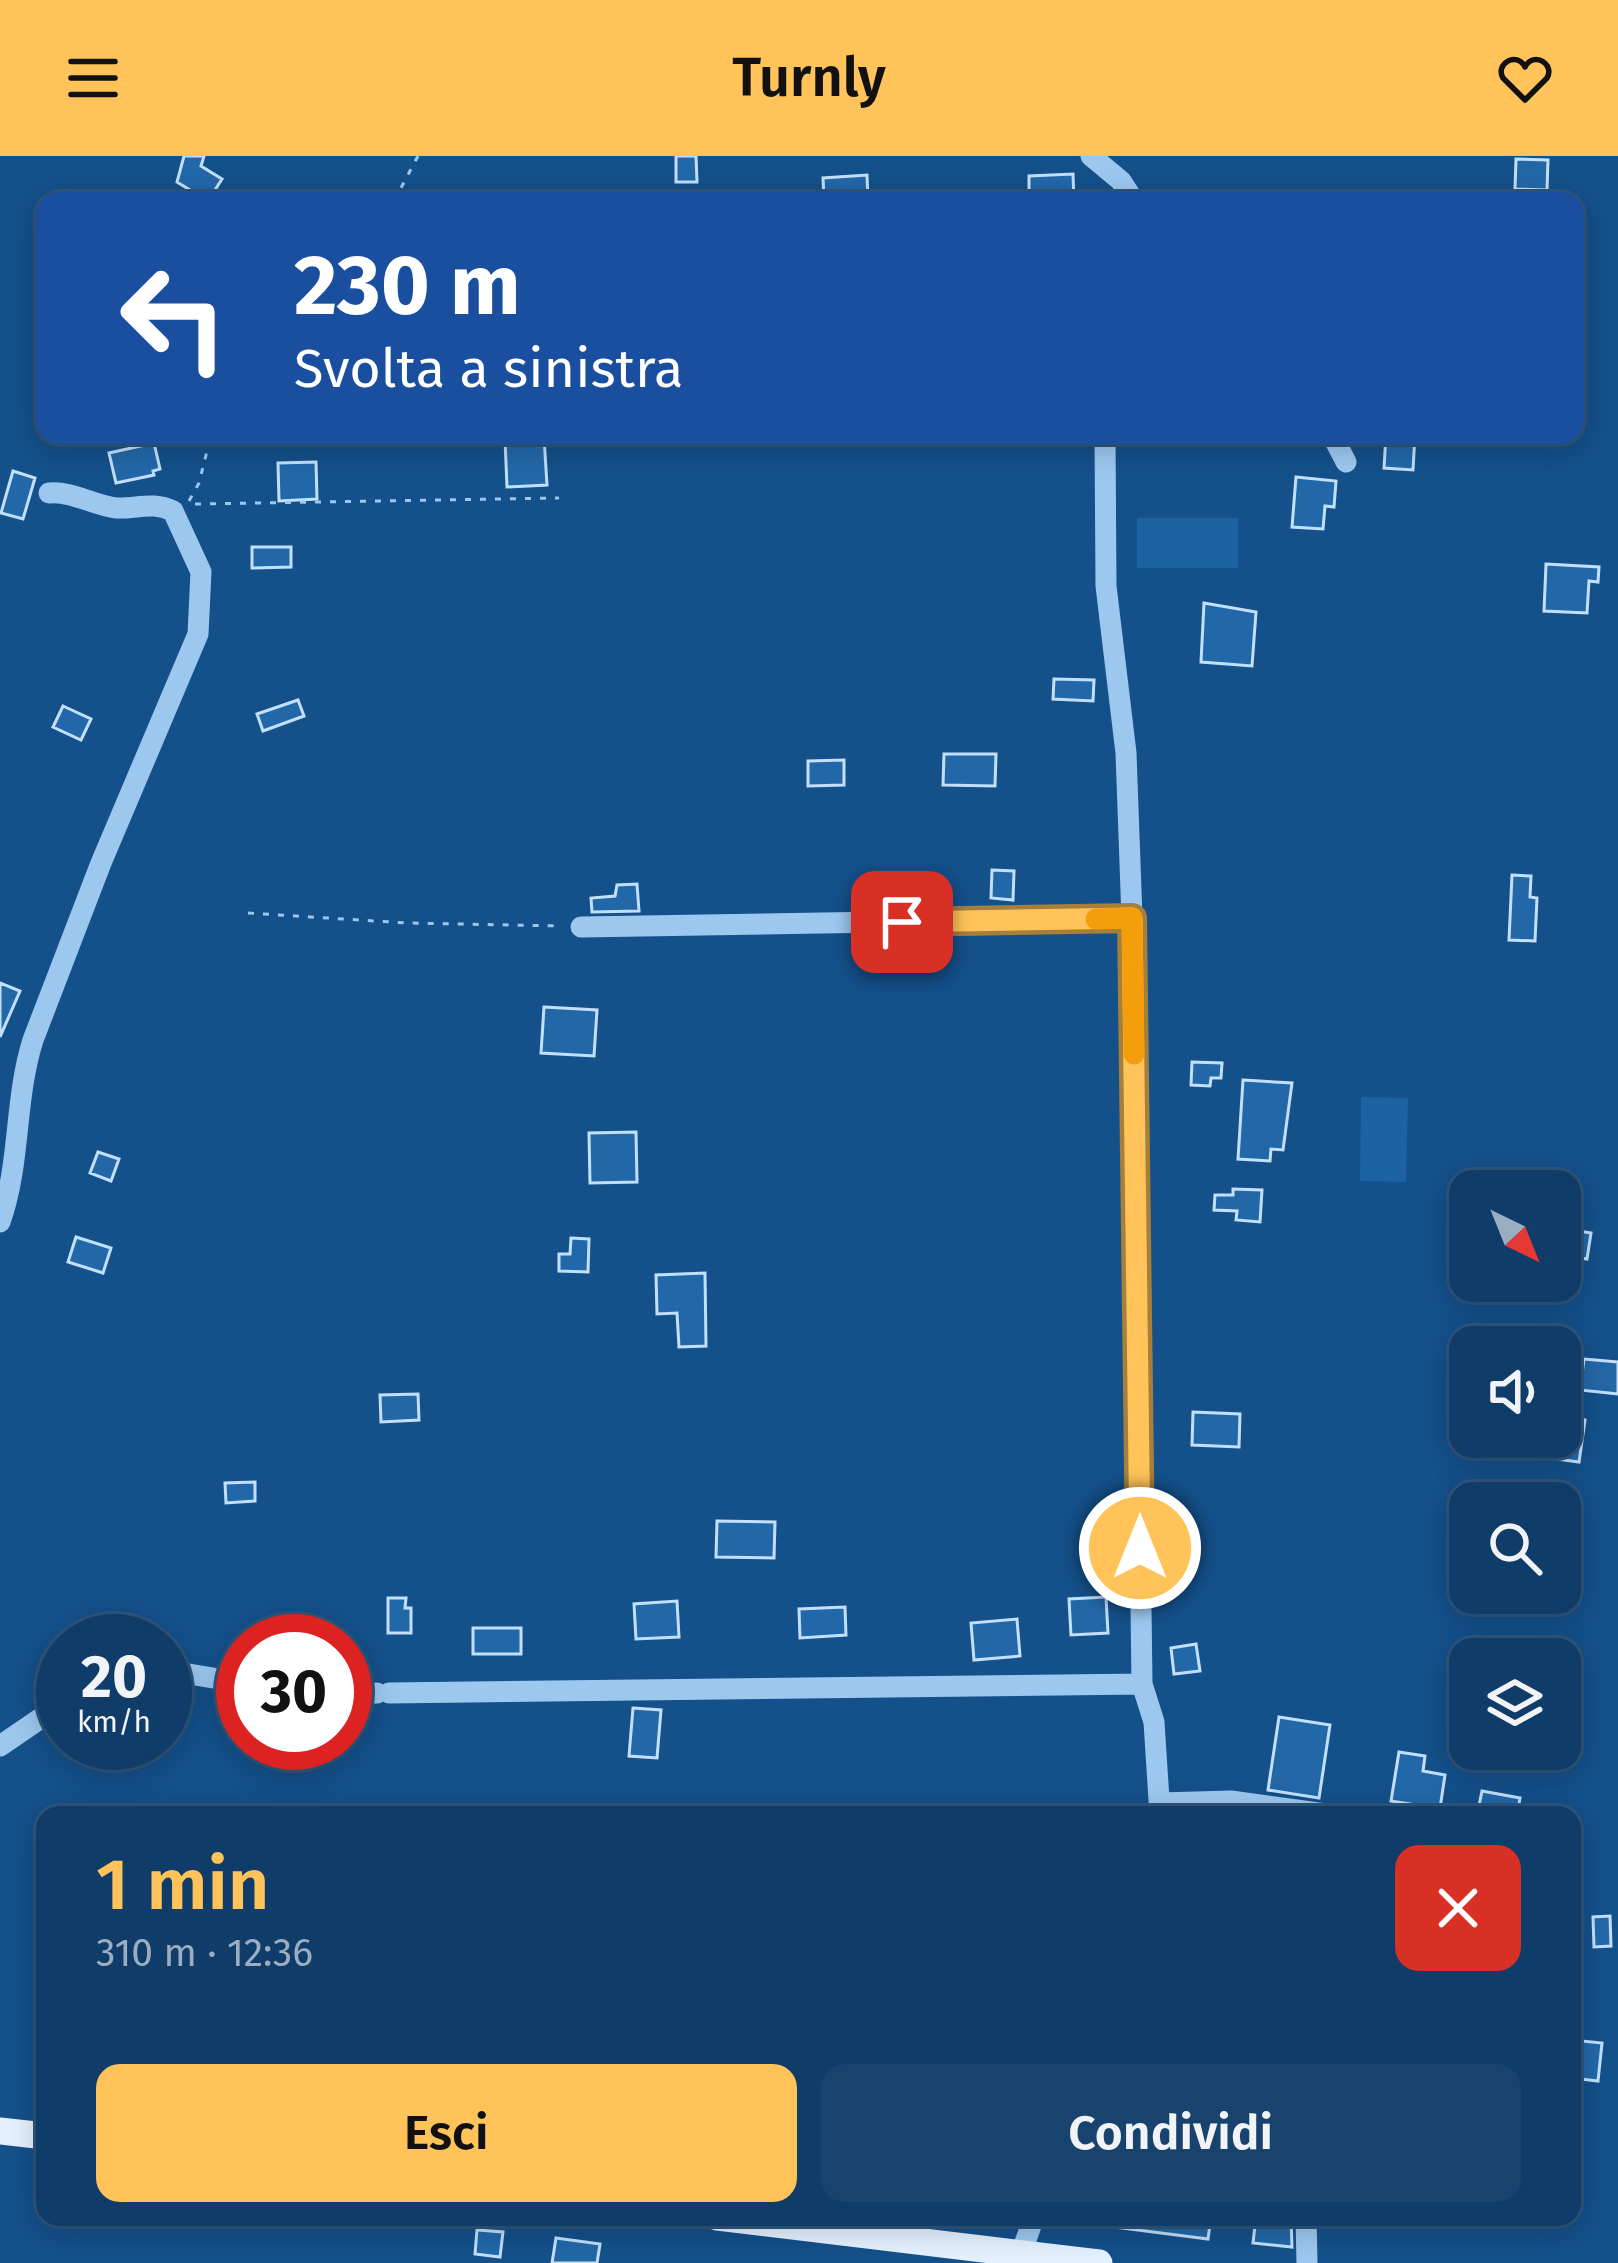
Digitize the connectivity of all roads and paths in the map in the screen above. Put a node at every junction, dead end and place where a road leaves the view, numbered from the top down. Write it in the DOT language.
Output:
graph roads {
  1 [pos="418,156"];
  2 [pos="1090,156"];
  3 [pos="399,192"];
  4 [pos="1128,192"];
  5 [pos="209,444"];
  6 [pos="1105,444"];
  7 [pos="1337,444"];
  8 [pos="1346,462"];
  9 [pos="49,493"];
  10 [pos="559,498"];
  11 [pos="182,510"];
  12 [pos="248,914"];
  13 [pos="1132,918"];
  14 [pos="581,927"];
  15 [pos="0,1222"];
  16 [pos="1142,1684"];
  17 [pos="372,1693"];
  18 [pos="36,1720"];
  19 [pos="0,1745"];
  20 [pos="1160,1806"];
  21 [pos="1187,1806"];
  22 [pos="1267,1806"];
  23 [pos="0,2131"];
  24 [pos="36,2135"];
  25 [pos="791,2226"];
  26 [pos="1031,2226"];
  27 [pos="1306,2226"];
  28 [pos="1021,2254"];
  29 [pos="1099,2263"];
  30 [pos="1307,2263"];
  1 -- 3 [label="path"];
  2 -- 4 [label="street"];
  5 -- 11 [label="path"];
  6 -- 13 [label="street"];
  7 -- 8 [label="street"];
  9 -- 11 [label="street"];
  10 -- 11 [label="path"];
  11 -- 15 [label="street"];
  12 -- 14 [label="path"];
  13 -- 14 [label="street"];
  13 -- 16 [label="street"];
  16 -- 17 [label="street"];
  16 -- 20 [label="street"];
  18 -- 19 [label="street"];
  21 -- 22 [label="street"];
  23 -- 24 [label="main road"];
  25 -- 28 [label="main road"];
  26 -- 28 [label="street"];
  27 -- 30 [label="street"];
  28 -- 29 [label="main road"];
}
